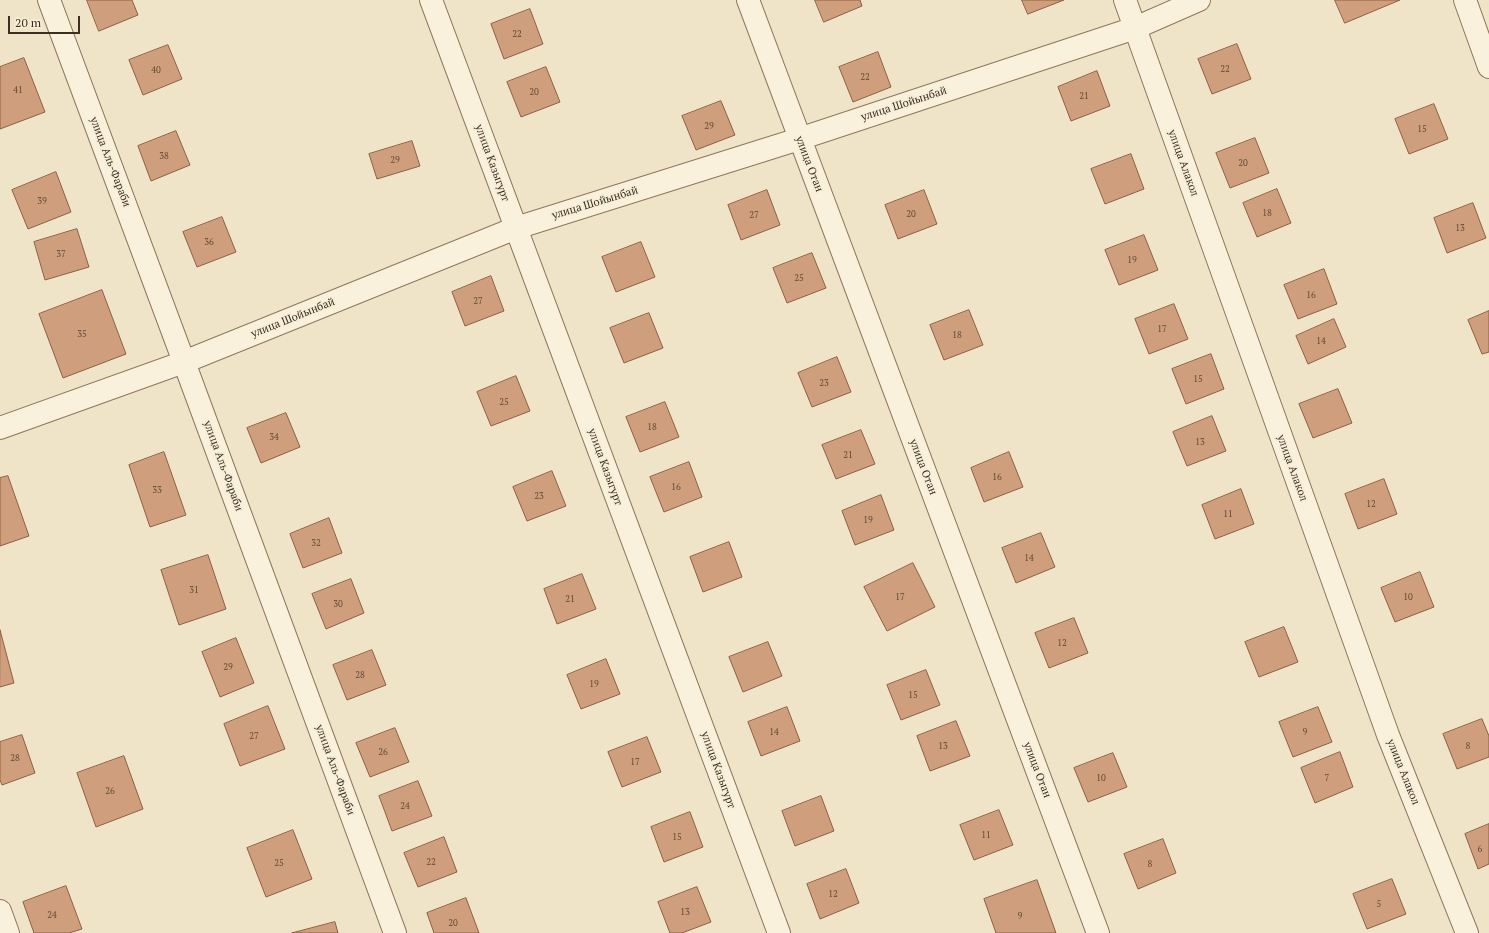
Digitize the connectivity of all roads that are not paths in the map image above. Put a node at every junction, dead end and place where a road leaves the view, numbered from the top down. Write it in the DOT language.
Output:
graph roads {
  1 [pos="49,0"];
  2 [pos="431,0"];
  3 [pos="748,0"];
  4 [pos="1125,0"];
  5 [pos="1199,0"];
  6 [pos="1465,0"];
  7 [pos="1135,28"];
  8 [pos="1489,67"];
  9 [pos="799,139"];
  10 [pos="516,228"];
  11 [pos="184,362"];
  12 [pos="0,428"];
  13 [pos="0,911"];
  14 [pos="8,933"];
  15 [pos="395,933"];
  16 [pos="779,933"];
  17 [pos="1098,933"];
  18 [pos="1467,933"];
  1 -- 11 [label="street, улица Аль-Фараби"];
  2 -- 10 [label="street, улица Казыгурт"];
  3 -- 9 [label="street, улица Отан"];
  4 -- 7 [label="street, улица Алакол"];
  5 -- 7 [label="street, улица Шойынбай"];
  6 -- 8 [label="street"];
  7 -- 9 [label="street, улица Шойынбай"];
  7 -- 18 [label="street, улица Алакол"];
  9 -- 10 [label="street, улица Шойынбай"];
  9 -- 17 [label="street, улица Отан"];
  10 -- 11 [label="street, улица Шойынбай"];
  10 -- 16 [label="street, улица Казыгурт"];
  11 -- 12 [label="street, улица Шойынбай"];
  11 -- 15 [label="street, улица Аль-Фараби"];
  13 -- 14 [label="street"];
}
